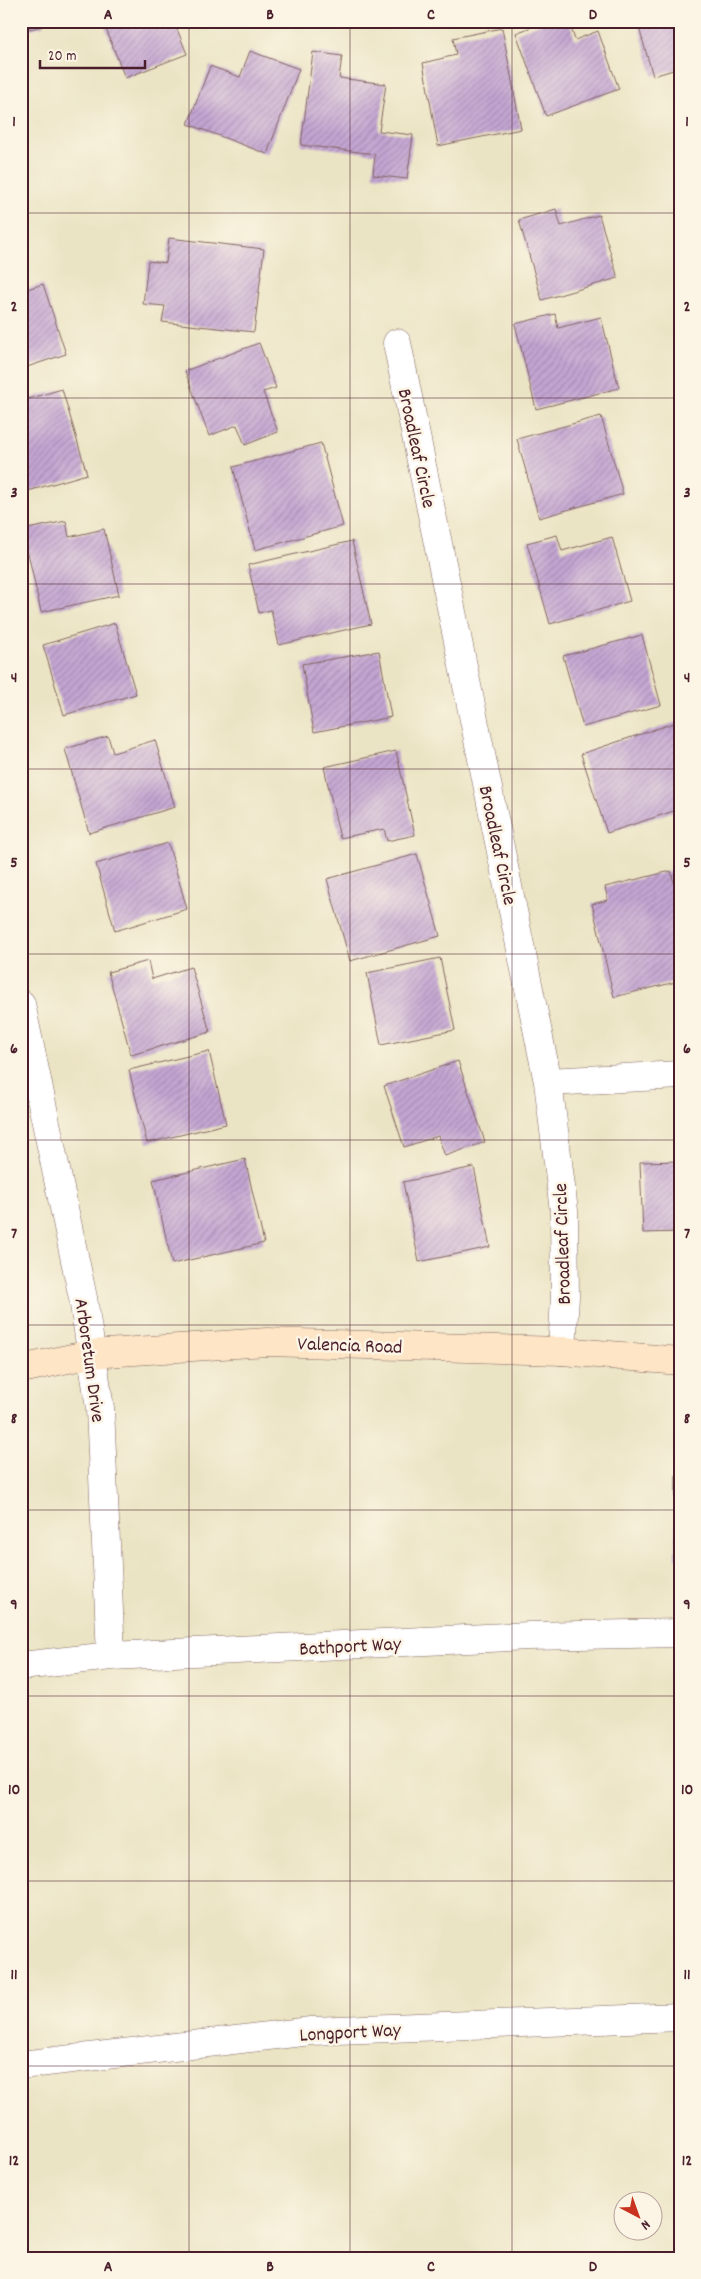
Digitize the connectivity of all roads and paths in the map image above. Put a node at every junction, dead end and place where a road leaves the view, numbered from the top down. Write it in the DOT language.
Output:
graph roads {
  1 [pos="397,343"];
  2 [pos="21,1004"];
  3 [pos="28,1069"];
  4 [pos="680,1075"];
  5 [pos="548,1082"];
  6 [pos="562,1351"];
  7 [pos="91,1354"];
  8 [pos="680,1361"];
  9 [pos="21,1369"];
  10 [pos="680,1632"];
  11 [pos="110,1656"];
  12 [pos="21,1666"];
  13 [pos="680,2017"];
  14 [pos="21,2065"];
  1 -- 5 [label="street, Broadleaf Circle"];
  2 -- 3 [label="street, Arboretum Drive"];
  3 -- 7 [label="street, Arboretum Drive"];
  4 -- 5 [label="street"];
  5 -- 6 [label="street, Broadleaf Circle"];
  6 -- 7 [label="street, Valencia Road"];
  6 -- 8 [label="street, Valencia Road"];
  7 -- 9 [label="street, Valencia Road"];
  7 -- 11 [label="street, Arboretum Drive"];
  10 -- 11 [label="street, Bathport Way"];
  11 -- 12 [label="street, Bathport Way"];
  13 -- 14 [label="street, Longport Way"];
}
